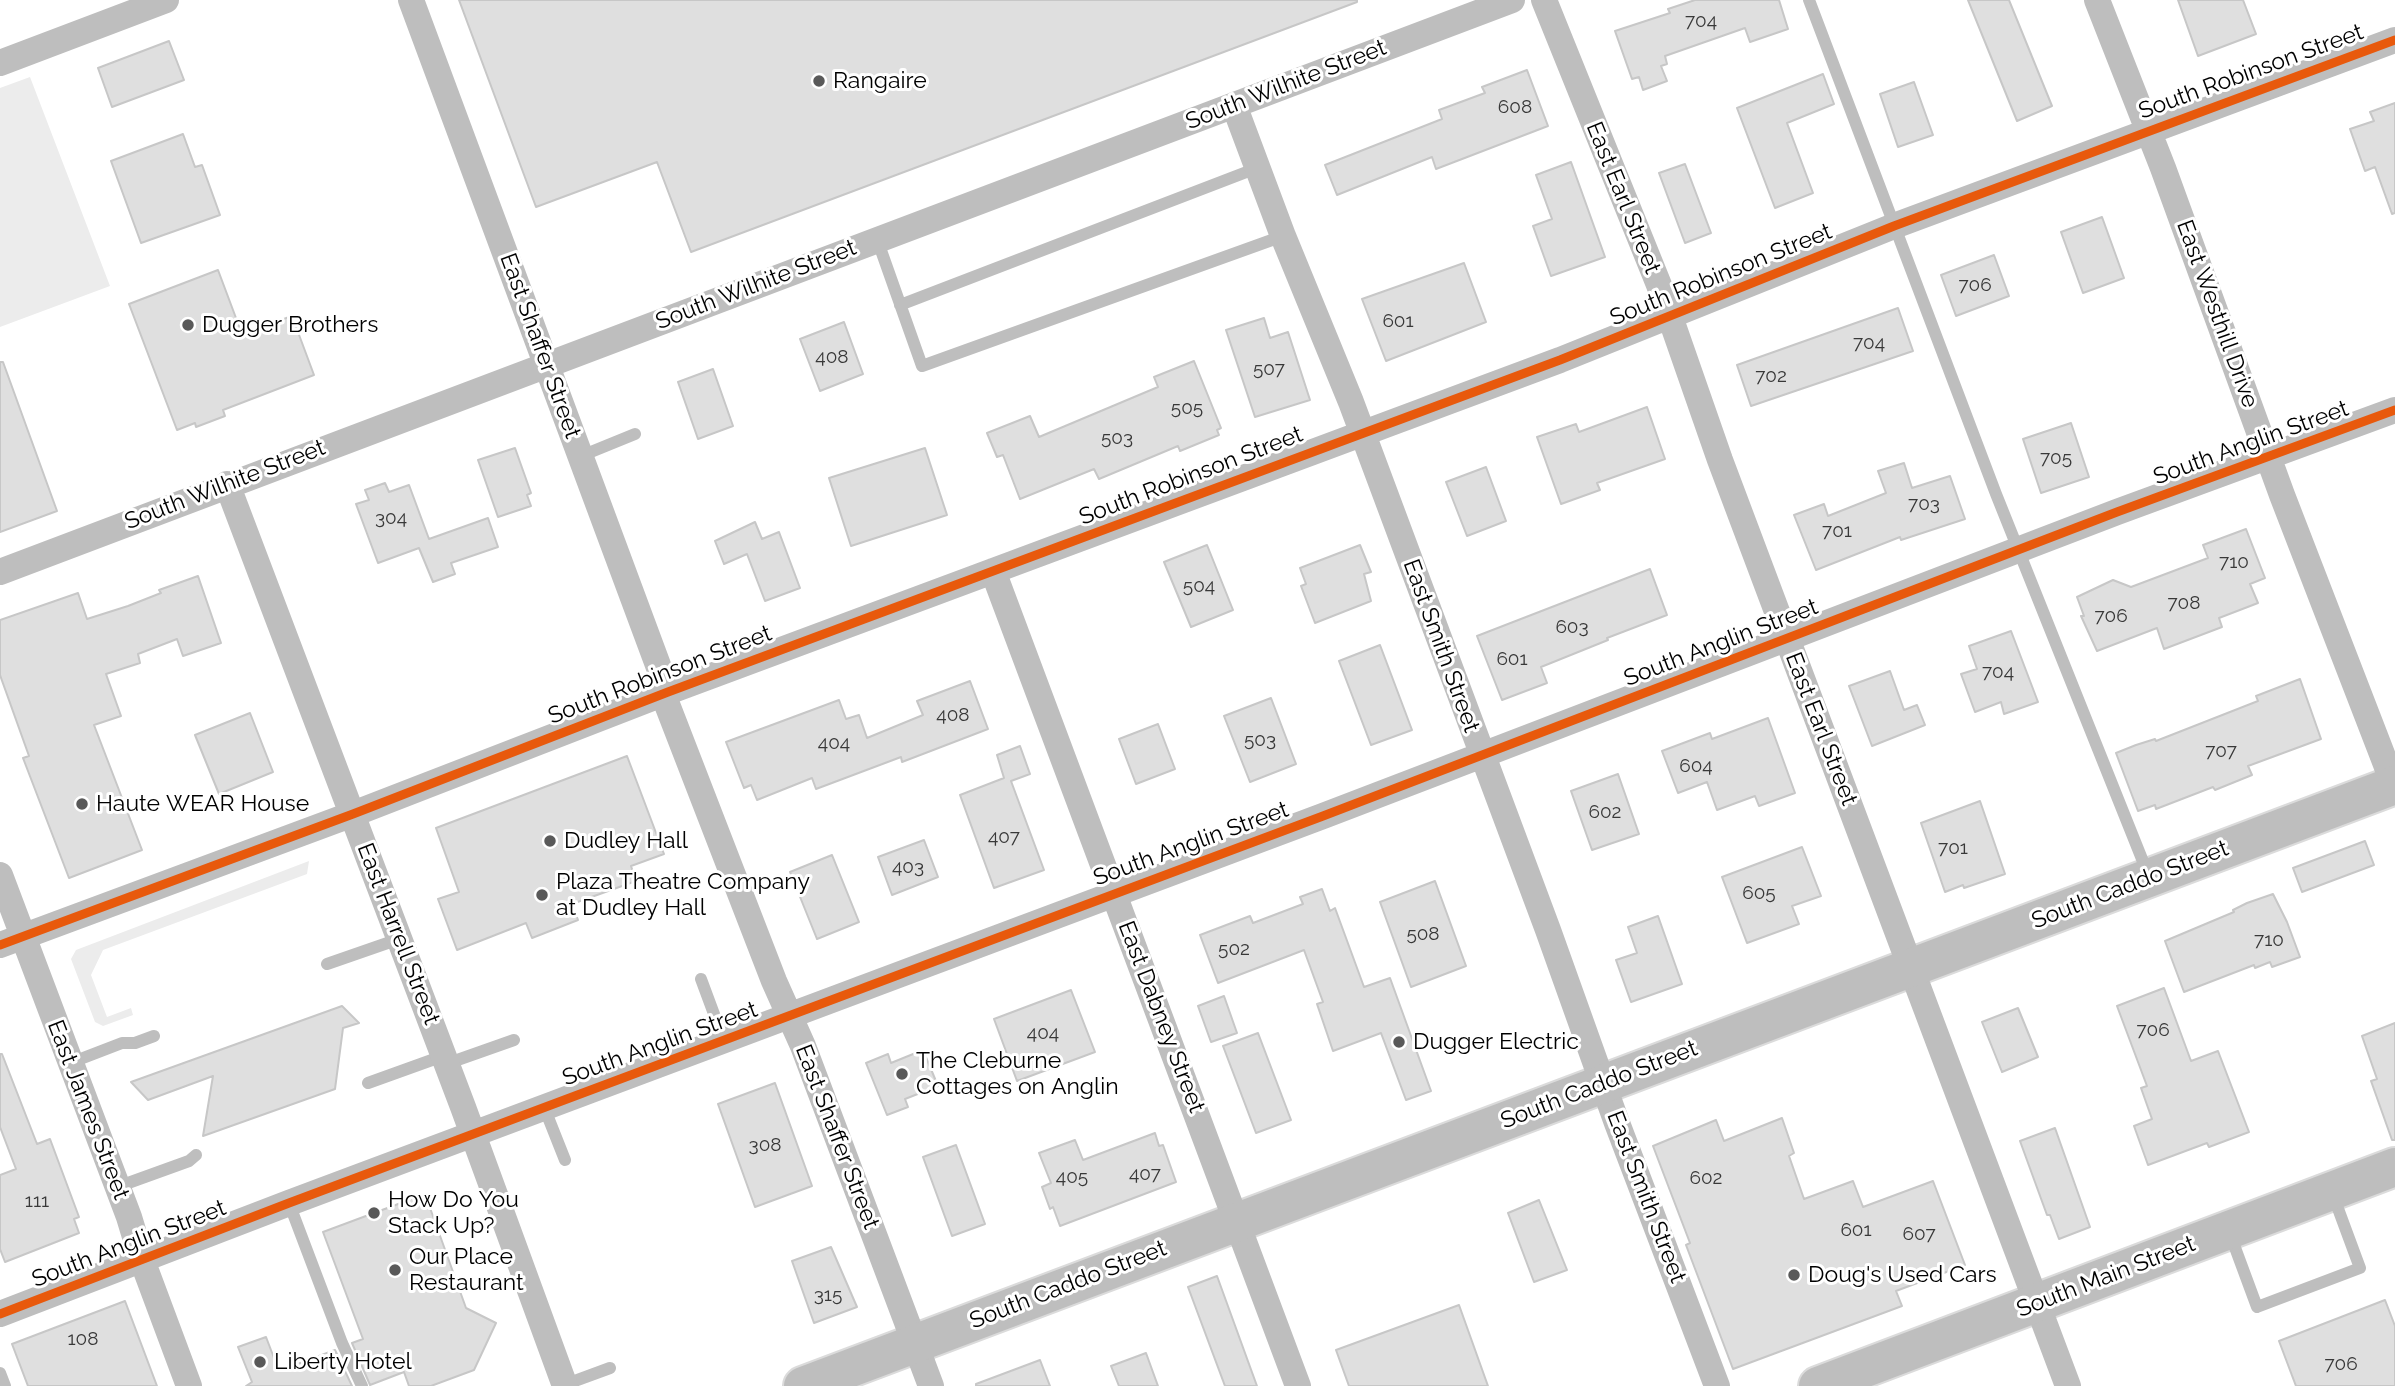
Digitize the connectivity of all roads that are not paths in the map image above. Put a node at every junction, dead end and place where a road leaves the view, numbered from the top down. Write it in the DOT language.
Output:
graph roads {
  1 [pos="166,0"];
  2 [pos="411,0"];
  3 [pos="1512,0"];
  4 [pos="1544,0"];
  5 [pos="1809,0"];
  6 [pos="2097,0"];
  7 [pos="2395,40"];
  8 [pos="0,62"];
  9 [pos="1234,105"];
  10 [pos="2147,131"];
  11 [pos="1257,168"];
  12 [pos="1894,226"];
  13 [pos="1283,236"];
  14 [pos="877,239"];
  15 [pos="900,305"];
  16 [pos="1670,317"];
  17 [pos="547,364"];
  18 [pos="2395,410"];
  19 [pos="1362,432"];
  20 [pos="635,434"];
  21 [pos="581,456"];
  22 [pos="2269,457"];
  23 [pos="227,484"];
  24 [pos="2019,551"];
  25 [pos="993,571"];
  26 [pos="0,572"];
  27 [pos="1787,638"];
  28 [pos="665,693"];
  29 [pos="1482,755"];
  30 [pos="2394,785"];
  31 [pos="353,814"];
  32 [pos="0,875"];
  33 [pos="2149,878"];
  34 [pos="1114,893"];
  35 [pos="399,939"];
  36 [pos="11,941"];
  37 [pos="327,964"];
  38 [pos="1911,968"];
  39 [pos="701,979"];
  40 [pos="789,1016"];
  41 [pos="154,1036"];
  42 [pos="513,1040"];
  43 [pos="724,1041"];
  44 [pos="445,1060"];
  45 [pos="69,1063"];
  46 [pos="368,1083"];
  47 [pos="1603,1083"];
  48 [pos="544,1107"];
  49 [pos="473,1134"];
  50 [pos="196,1155"];
  51 [pos="565,1160"];
  52 [pos="2395,1167"];
  53 [pos="117,1187"];
  54 [pos="2332,1192"];
  55 [pos="289,1203"];
  56 [pos="1237,1222"];
  57 [pos="2228,1230"];
  58 [pos="142,1260"];
  59 [pos="2037,1303"];
  60 [pos="0,1314"];
  61 [pos="915,1343"];
  62 [pos="610,1368"];
  63 [pos="0,1373"];
  64 [pos="5,1386"];
  65 [pos="189,1386"];
  66 [pos="362,1386"];
  67 [pos="565,1386"];
  68 [pos="803,1386"];
  69 [pos="931,1386"];
  70 [pos="1298,1386"];
  71 [pos="1717,1386"];
  72 [pos="1818,1386"];
  73 [pos="2068,1386"];
  1 -- 8 [label="street"];
  2 -- 17 [label="street, East Shaffer Street"];
  3 -- 9 [label="street, South Wilhite Street"];
  4 -- 16 [label="street, East Earl Street"];
  5 -- 12 [label="lane"];
  6 -- 10 [label="street, East Westhill Drive"];
  7 -- 10 [label="street, South Robinson Street"];
  9 -- 11 [label="street, East Smith Street"];
  9 -- 14 [label="street, South Wilhite Street"];
  10 -- 12 [label="street, South Robinson Street"];
  10 -- 22 [label="street, East Westhill Drive"];
  11 -- 13 [label="street, East Smith Street"];
  11 -- 15 [label="lane"];
  12 -- 16 [label="street, South Robinson Street"];
  12 -- 24 [label="lane"];
  13 -- 15 [label="lane"];
  13 -- 19 [label="street, East Smith Street"];
  14 -- 15 [label="lane"];
  14 -- 17 [label="street, South Wilhite Street"];
  16 -- 19 [label="street, South Robinson Street"];
  16 -- 27 [label="street, East Earl Street"];
  17 -- 21 [label="street, East Shaffer Street"];
  17 -- 23 [label="street, South Wilhite Street"];
  18 -- 22 [label="street, South Anglin Street"];
  19 -- 25 [label="street, South Robinson Street"];
  19 -- 29 [label="street, East Smith Street"];
  20 -- 21 [label="lane"];
  21 -- 28 [label="street, East Shaffer Street"];
  22 -- 24 [label="street, South Anglin Street"];
  22 -- 30 [label="street, East Westhill Drive"];
  23 -- 26 [label="street, South Wilhite Street"];
  23 -- 31 [label="street, East Harrell Street"];
  24 -- 27 [label="street, South Anglin Street"];
  24 -- 33 [label="lane"];
  25 -- 28 [label="street, South Robinson Street"];
  25 -- 34 [label="street, East Dabney Street"];
  27 -- 29 [label="street, South Anglin Street"];
  27 -- 38 [label="street, East Earl Street"];
  28 -- 31 [label="street, South Robinson Street"];
  28 -- 40 [label="street, East Shaffer Street"];
  29 -- 34 [label="street, South Anglin Street"];
  29 -- 47 [label="street, East Smith Street"];
  30 -- 33 [label="main road, South Caddo Street"];
  31 -- 35 [label="street, East Harrell Street"];
  31 -- 36 [label="street, South Robinson Street"];
  32 -- 36 [label="street, East James Street"];
  33 -- 38 [label="main road, South Caddo Street"];
  34 -- 40 [label="street, South Anglin Street"];
  34 -- 56 [label="street, East Dabney Street"];
  35 -- 37 [label="lane"];
  35 -- 44 [label="street, East Harrell Street"];
  36 -- 45 [label="street, East James Street"];
  38 -- 47 [label="main road, South Caddo Street"];
  38 -- 59 [label="street, East Earl Street"];
  39 -- 43 [label="lane"];
  40 -- 43 [label="street, South Anglin Street"];
  40 -- 61 [label="street, East Shaffer Street"];
  41 -- 45 [label="lane"];
  42 -- 44 [label="lane"];
  43 -- 48 [label="street, South Anglin Street"];
  44 -- 46 [label="lane"];
  44 -- 49 [label="street, East Harrell Street"];
  45 -- 53 [label="street, East James Street"];
  47 -- 56 [label="main road, South Caddo Street"];
  47 -- 71 [label="street, East Smith Street"];
  48 -- 49 [label="street, South Anglin Street"];
  48 -- 51 [label="lane"];
  49 -- 55 [label="street, South Anglin Street"];
  49 -- 67 [label="street, East Harrell Street"];
  50 -- 53 [label="lane"];
  52 -- 54 [label="main road, South Main Street"];
  53 -- 58 [label="street, East James Street"];
  54 -- 57 [label="main road, South Main Street"];
  54 -- 57 [label="lane"];
  55 -- 58 [label="street, South Anglin Street"];
  55 -- 66 [label="lane"];
  56 -- 61 [label="main road, South Caddo Street"];
  56 -- 70 [label="street, East Dabney Street"];
  57 -- 59 [label="main road, South Main Street"];
  58 -- 60 [label="street, South Anglin Street"];
  58 -- 65 [label="street, East James Street"];
  59 -- 72 [label="main road, South Main Street"];
  59 -- 73 [label="street, East Earl Street"];
  61 -- 68 [label="main road, South Caddo Street"];
  61 -- 69 [label="street, East Shaffer Street"];
  62 -- 67 [label="lane"];
  63 -- 64 [label="lane"];
}
